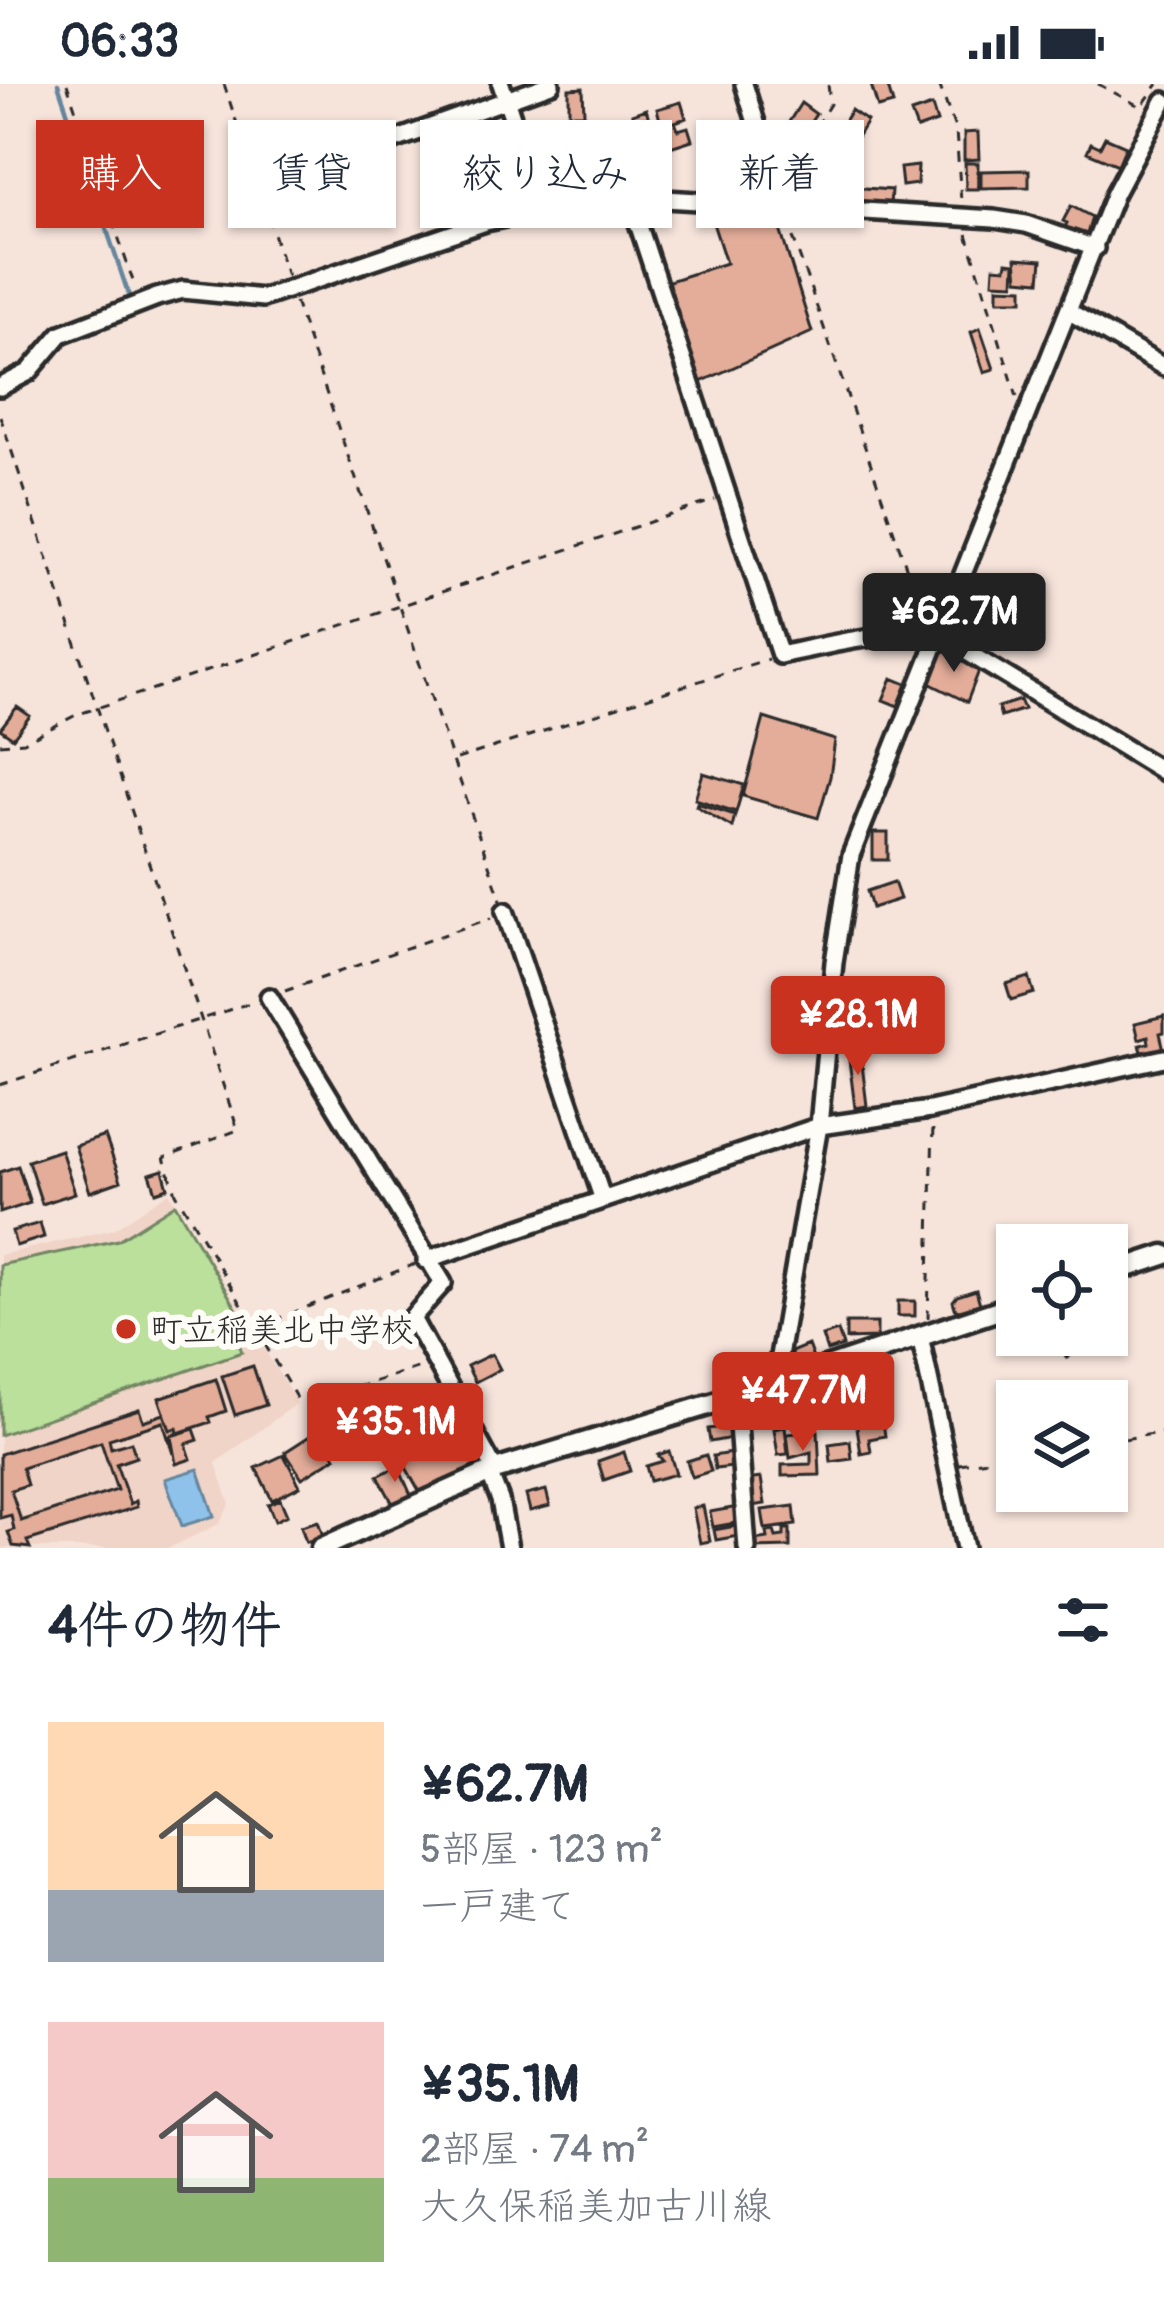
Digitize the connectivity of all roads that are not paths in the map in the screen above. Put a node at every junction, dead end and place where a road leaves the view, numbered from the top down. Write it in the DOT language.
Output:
graph roads {
  1 [pos="551,84"];
  2 [pos="744,84"];
  3 [pos="503,92"];
  4 [pos="1164,101"];
  5 [pos="755,120"];
  6 [pos="396,134"];
  7 [pos="864,209"];
  8 [pos="469,228"];
  9 [pos="640,228"];
  10 [pos="1095,248"];
  11 [pos="1070,312"];
  12 [pos="1164,367"];
  13 [pos="0,387"];
  14 [pos="934,634"];
  15 [pos="1164,772"];
  16 [pos="505,911"];
  17 [pos="269,997"];
  18 [pos="1164,1058"];
  19 [pos="819,1126"];
  20 [pos="602,1197"];
  21 [pos="1164,1255"];
  22 [pos="426,1260"];
  23 [pos="1128,1267"];
  24 [pos="996,1311"];
  25 [pos="926,1334"];
  26 [pos="774,1385"];
  27 [pos="736,1396"];
  28 [pos="492,1471"];
  29 [pos="321,1548"];
  30 [pos="509,1548"];
  31 [pos="747,1548"];
  32 [pos="965,1548"];
  1 -- 3 [label="street"];
  2 -- 5 [label="street"];
  3 -- 6 [label="street"];
  4 -- 10 [label="street"];
  7 -- 10 [label="street"];
  8 -- 13 [label="street"];
  9 -- 14 [label="street"];
  10 -- 11 [label="street"];
  11 -- 12 [label="street"];
  11 -- 14 [label="street"];
  14 -- 15 [label="street"];
  14 -- 19 [label="street"];
  16 -- 20 [label="street"];
  17 -- 22 [label="street"];
  18 -- 19 [label="street"];
  19 -- 20 [label="street"];
  19 -- 26 [label="street"];
  20 -- 22 [label="street"];
  21 -- 23 [label="main road"];
  22 -- 28 [label="street"];
  24 -- 25 [label="main road"];
  25 -- 26 [label="main road"];
  25 -- 32 [label="street"];
  26 -- 27 [label="main road"];
  27 -- 28 [label="main road"];
  27 -- 31 [label="street"];
  28 -- 29 [label="main road"];
  28 -- 30 [label="street"];
}
